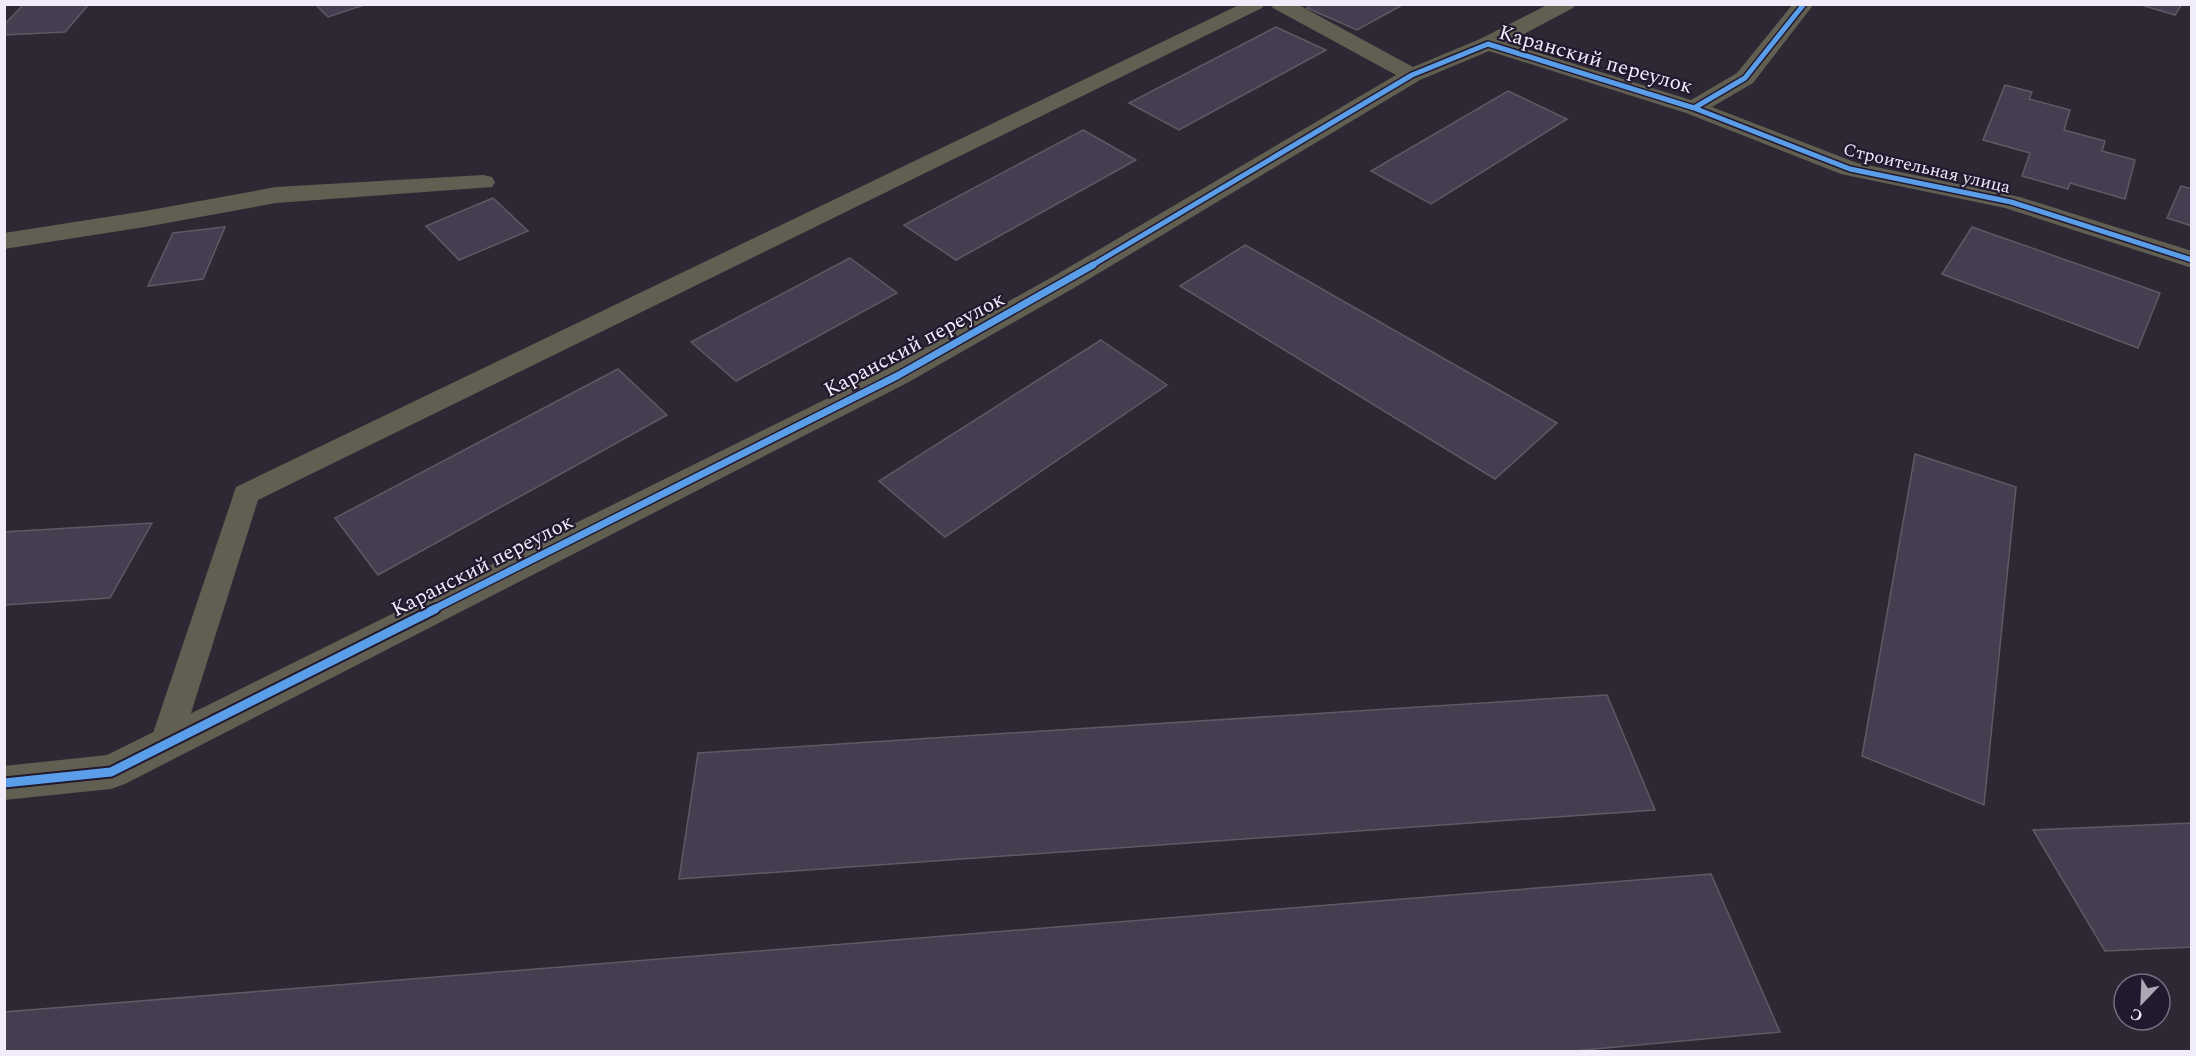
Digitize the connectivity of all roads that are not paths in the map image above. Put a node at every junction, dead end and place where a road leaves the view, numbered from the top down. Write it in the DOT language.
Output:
graph roads {
  1 [pos="1256,4"];
  2 [pos="1280,4"];
  3 [pos="1566,4"];
  4 [pos="1804,4"];
  5 [pos="1488,44"];
  6 [pos="1412,75"];
  7 [pos="1694,108"];
  8 [pos="483,182"];
  9 [pos="4,241"];
  10 [pos="2192,260"];
  11 [pos="165,745"];
  12 [pos="4,783"];
  1 -- 11 [label="lane"];
  2 -- 6 [label="street"];
  3 -- 5 [label="street"];
  4 -- 7 [label="street, Каранский переулок"];
  5 -- 6 [label="street, Каранский переулок"];
  5 -- 7 [label="street, Каранский переулок"];
  6 -- 11 [label="street, Каранский переулок"];
  7 -- 10 [label="street, Строительная улица"];
  8 -- 9 [label="street"];
  11 -- 12 [label="street, Каранский переулок"];
}
